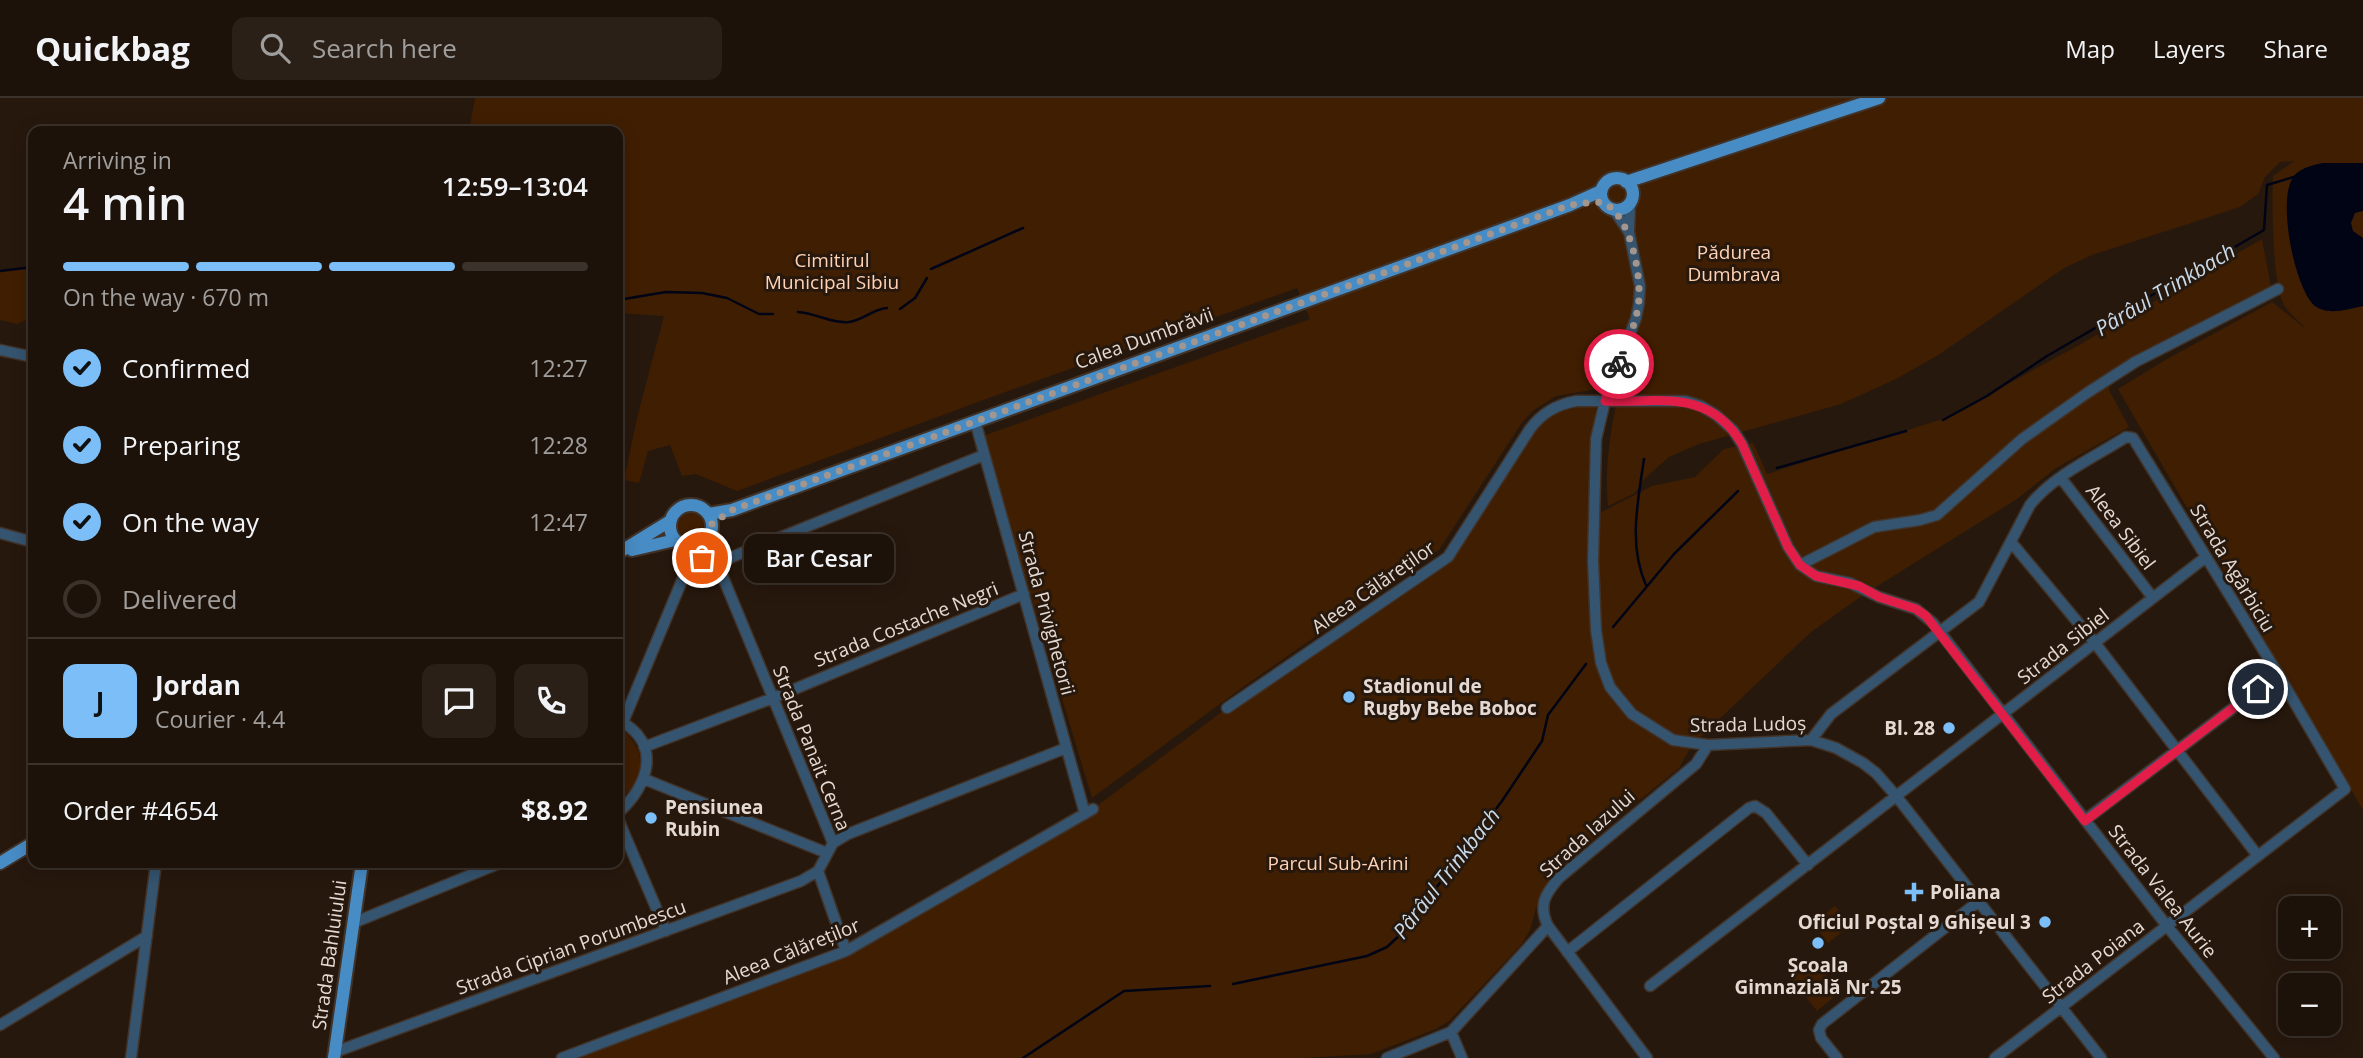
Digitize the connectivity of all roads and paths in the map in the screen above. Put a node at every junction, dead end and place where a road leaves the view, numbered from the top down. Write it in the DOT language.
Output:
graph roads {
  1 [pos="1879,98"];
  2 [pos="1653,174"];
  3 [pos="1626,182"];
  4 [pos="1631,199"];
  5 [pos="1606,201"];
  6 [pos="1629,232"];
  7 [pos="2278,289"];
  8 [pos="0,350"];
  9 [pos="28,356"];
  10 [pos="1605,401"];
  11 [pos="975,421"];
  12 [pos="985,455"];
  13 [pos="2061,478"];
  14 [pos="670,521"];
  15 [pos="710,525"];
  16 [pos="0,533"];
  17 [pos="28,541"];
  18 [pos="678,542"];
  19 [pos="2011,542"];
  20 [pos="623,550"];
  21 [pos="623,552"];
  22 [pos="709,556"];
  23 [pos="2206,557"];
  24 [pos="1800,565"];
  25 [pos="688,566"];
  26 [pos="1024,594"];
  27 [pos="2153,598"];
  28 [pos="1940,632"];
  29 [pos="2095,643"];
  30 [pos="2278,674"];
  31 [pos="773,698"];
  32 [pos="1227,708"];
  33 [pos="623,714"];
  34 [pos="2003,715"];
  35 [pos="623,723"];
  36 [pos="1811,740"];
  37 [pos="1708,746"];
  38 [pos="644,747"];
  39 [pos="1066,748"];
  40 [pos="2177,750"];
  41 [pos="644,779"];
  42 [pos="2345,789"];
  43 [pos="1897,797"];
  44 [pos="623,808"];
  45 [pos="1089,812"];
  46 [pos="2085,821"];
  47 [pos="623,831"];
  48 [pos="833,843"];
  49 [pos="28,846"];
  50 [pos="827,853"];
  51 [pos="2258,856"];
  52 [pos="0,863"];
  53 [pos="1808,865"];
  54 [pos="155,868"];
  55 [pos="361,868"];
  56 [pos="488,868"];
  57 [pos="818,871"];
  58 [pos="1979,901"];
  59 [pos="353,923"];
  60 [pos="1548,926"];
  61 [pos="2167,926"];
  62 [pos="666,931"];
  63 [pos="147,936"];
  64 [pos="846,951"];
  65 [pos="1567,952"];
  66 [pos="1650,986"];
  67 [pos="2062,1008"];
  68 [pos="0,1025"];
  69 [pos="1451,1032"];
  70 [pos="334,1056"];
  71 [pos="131,1058"];
  72 [pos="562,1058"];
  73 [pos="1387,1058"];
  74 [pos="1462,1058"];
  75 [pos="1647,1058"];
  76 [pos="1837,1058"];
  77 [pos="1995,1058"];
  78 [pos="2101,1058"];
  79 [pos="2274,1058"];
  1 -- 2 [label="main road"];
  2 -- 3 [label="main road"];
  2 -- 4 [label="main road"];
  3 -- 4 [label="main road"];
  3 -- 5 [label="main road"];
  4 -- 5 [label="main road"];
  4 -- 6 [label="street, Strada Ludoș"];
  5 -- 6 [label="street, Strada Ludoș"];
  5 -- 11 [label="main road, Calea Dumbrăvii"];
  6 -- 10 [label="street, Strada Ludoș"];
  7 -- 24 [label="street"];
  8 -- 9 [label="street"];
  10 -- 24 [label="street"];
  10 -- 32 [label="street, Aleea Călăreților"];
  10 -- 37 [label="street, Strada Ludoș"];
  11 -- 12 [label="street, Strada Privighetorii"];
  11 -- 15 [label="main road, Calea Dumbrăvii"];
  12 -- 22 [label="street"];
  12 -- 26 [label="street, Strada Privighetorii"];
  13 -- 19 [label="street"];
  13 -- 23 [label="street, Strada Agârbiciu"];
  13 -- 27 [label="street, Aleea Sibiel"];
  14 -- 15 [label="main road"];
  14 -- 18 [label="main road"];
  14 -- 20 [label="main road"];
  15 -- 22 [label="main road, Calea Dumbrăvii"];
  15 -- 22 [label="street, Strada Panait Cerna"];
  16 -- 17 [label="street"];
  18 -- 21 [label="main road"];
  18 -- 22 [label="main road"];
  18 -- 25 [label="street"];
  19 -- 28 [label="street"];
  19 -- 29 [label="street"];
  22 -- 25 [label="street"];
  22 -- 31 [label="street, Strada Panait Cerna"];
  23 -- 27 [label="street, Strada Sibiel"];
  23 -- 30 [label="street, Strada Agârbiciu"];
  24 -- 28 [label="street, Strada Valea Aurie"];
  25 -- 33 [label="street"];
  26 -- 31 [label="street, Strada Costache Negri"];
  26 -- 39 [label="street, Strada Privighetorii"];
  27 -- 29 [label="street, Strada Sibiel"];
  28 -- 34 [label="street, Strada Valea Aurie"];
  28 -- 36 [label="street"];
  29 -- 34 [label="street, Strada Sibiel"];
  29 -- 40 [label="street"];
  30 -- 40 [label="street"];
  30 -- 42 [label="street, Strada Agârbiciu"];
  31 -- 38 [label="street, Strada Costache Negri"];
  31 -- 48 [label="street, Strada Panait Cerna"];
  34 -- 43 [label="street, Strada Sibiel"];
  34 -- 46 [label="street, Strada Valea Aurie"];
  35 -- 38 [label="street"];
  36 -- 37 [label="street, Strada Ludoș"];
  36 -- 43 [label="street, Strada Ludoș"];
  37 -- 60 [label="street, Strada Iazului"];
  38 -- 41 [label="street"];
  39 -- 45 [label="street, Strada Privighetorii"];
  39 -- 48 [label="street"];
  40 -- 46 [label="street"];
  40 -- 51 [label="street"];
  41 -- 44 [label="street"];
  41 -- 50 [label="street"];
  42 -- 51 [label="street, Strada Poiana"];
  43 -- 53 [label="street, Strada Sibiel"];
  43 -- 58 [label="street, Strada Ludoș"];
  45 -- 64 [label="street, Aleea Călăreților"];
  46 -- 61 [label="street, Strada Valea Aurie"];
  47 -- 62 [label="street"];
  48 -- 50 [label="street, Strada Panait Cerna"];
  49 -- 52 [label="main road"];
  50 -- 57 [label="street, Strada Panait Cerna"];
  51 -- 61 [label="street, Strada Poiana"];
  53 -- 65 [label="street"];
  53 -- 66 [label="street, Strada Sibiel"];
  54 -- 63 [label="street"];
  55 -- 59 [label="main road, Strada Bahluiului"];
  56 -- 59 [label="street"];
  57 -- 62 [label="street, Strada Ciprian Porumbescu"];
  57 -- 64 [label="street"];
  58 -- 67 [label="street, Strada Ludoș"];
  58 -- 76 [label="street"];
  59 -- 70 [label="main road, Strada Bahluiului"];
  60 -- 65 [label="street"];
  60 -- 69 [label="street"];
  61 -- 67 [label="street, Strada Poiana"];
  61 -- 79 [label="street, Strada Valea Aurie"];
  62 -- 70 [label="street, Strada Ciprian Porumbescu"];
  63 -- 68 [label="street"];
  63 -- 71 [label="street"];
  64 -- 72 [label="street, Aleea Călăreților"];
  65 -- 75 [label="street"];
  67 -- 77 [label="street, Strada Poiana"];
  67 -- 78 [label="street, Strada Ludoș"];
  69 -- 73 [label="street"];
  69 -- 74 [label="street"];
}
